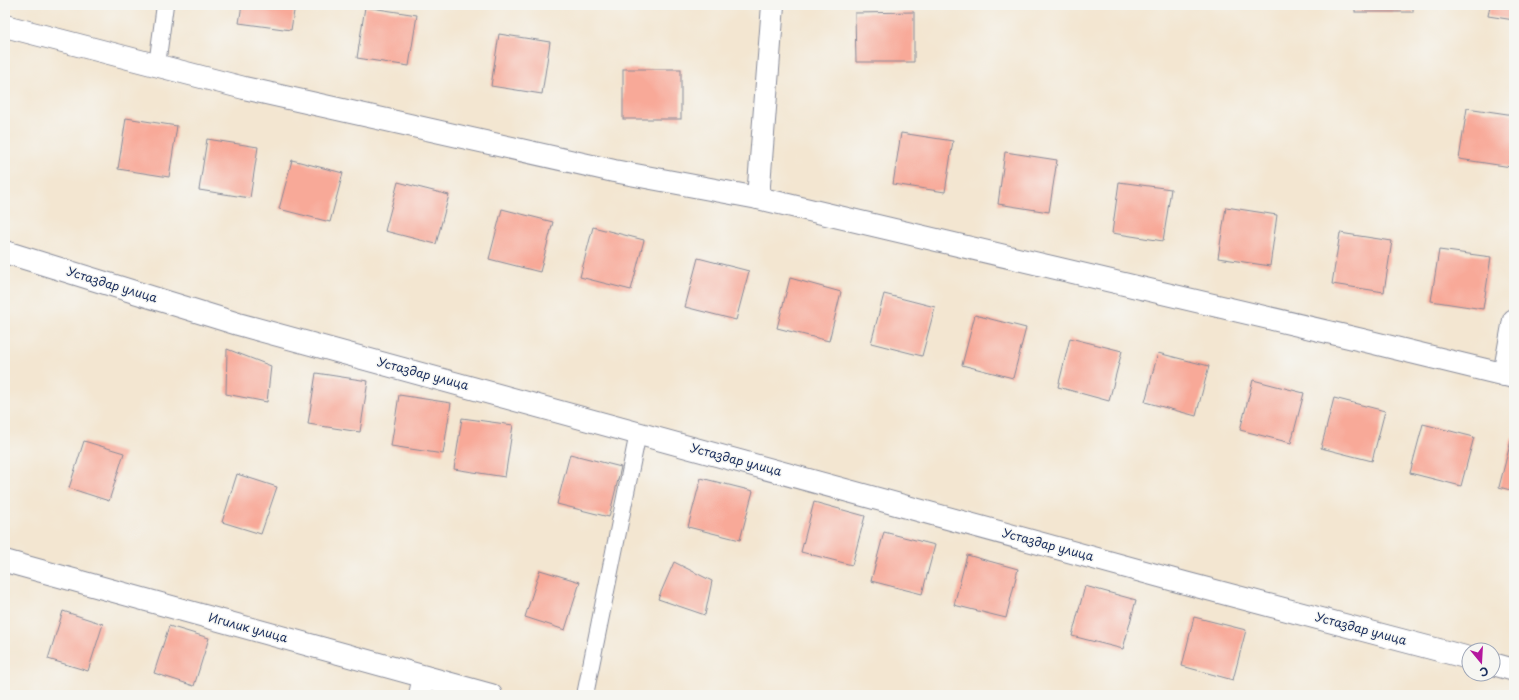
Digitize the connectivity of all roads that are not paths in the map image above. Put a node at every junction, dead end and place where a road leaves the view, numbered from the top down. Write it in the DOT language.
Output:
graph roads {
  1 [pos="165,5"];
  2 [pos="773,5"];
  3 [pos="5,26"];
  4 [pos="157,64"];
  5 [pos="758,198"];
  6 [pos="5,252"];
  7 [pos="1514,320"];
  8 [pos="1509,376"];
  9 [pos="638,433"];
  10 [pos="5,561"];
  11 [pos="1461,656"];
  12 [pos="1501,666"];
  13 [pos="1514,670"];
  14 [pos="422,686"];
  15 [pos="491,695"];
  16 [pos="585,695"];
  1 -- 4 [label="lane"];
  2 -- 5 [label="street"];
  3 -- 4 [label="street"];
  4 -- 5 [label="street"];
  5 -- 8 [label="street"];
  6 -- 9 [label="street, Устаздар улица"];
  7 -- 8 [label="street"];
  9 -- 11 [label="street, Устаздар улица"];
  9 -- 16 [label="lane"];
  10 -- 14 [label="street, Игилик улица"];
  12 -- 13 [label="street"];
  14 -- 15 [label="street, Игилик улица"];
}
